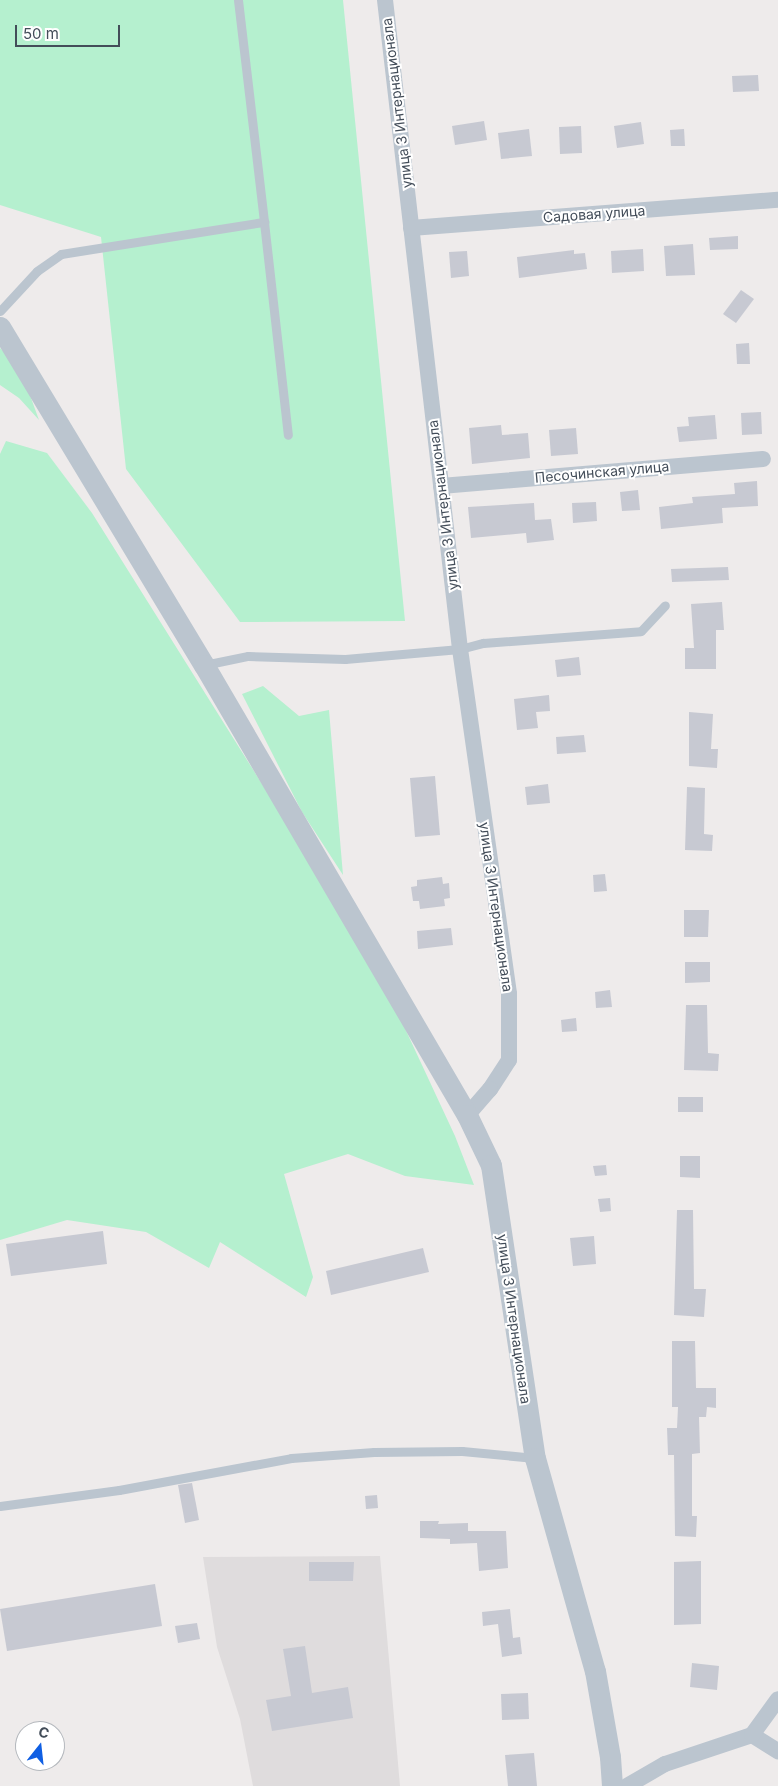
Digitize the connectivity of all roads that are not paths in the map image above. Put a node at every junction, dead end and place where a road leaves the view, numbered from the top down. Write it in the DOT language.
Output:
graph roads {
  1 [pos="238,0"];
  2 [pos="385,0"];
  3 [pos="778,200"];
  4 [pos="264,222"];
  5 [pos="411,228"];
  6 [pos="0,312"];
  7 [pos="0,327"];
  8 [pos="288,435"];
  9 [pos="763,459"];
  10 [pos="441,486"];
  11 [pos="665,605"];
  12 [pos="460,649"];
  13 [pos="204,665"];
  14 [pos="467,1115"];
  15 [pos="535,1458"];
  16 [pos="0,1506"];
  17 [pos="778,1699"];
  18 [pos="752,1735"];
  19 [pos="778,1752"];
  20 [pos="612,1786"];
  21 [pos="627,1786"];
  1 -- 4 [label="lane"];
  2 -- 5 [label="street, улица 3 Интернационала"];
  3 -- 5 [label="street, Садовая улица"];
  4 -- 6 [label="lane"];
  4 -- 8 [label="lane"];
  5 -- 10 [label="street, улица 3 Интернационала"];
  7 -- 13 [label="street"];
  9 -- 10 [label="street, Песочинская улица"];
  10 -- 12 [label="street, улица 3 Интернационала"];
  11 -- 12 [label="lane"];
  12 -- 13 [label="lane"];
  12 -- 14 [label="street, улица 3 Интернационала"];
  13 -- 14 [label="street"];
  14 -- 15 [label="street, улица 3 Интернационала"];
  15 -- 16 [label="lane"];
  15 -- 20 [label="street, улица 3 Интернационала"];
  17 -- 18 [label="street"];
  18 -- 19 [label="street"];
  18 -- 21 [label="street"];
}
